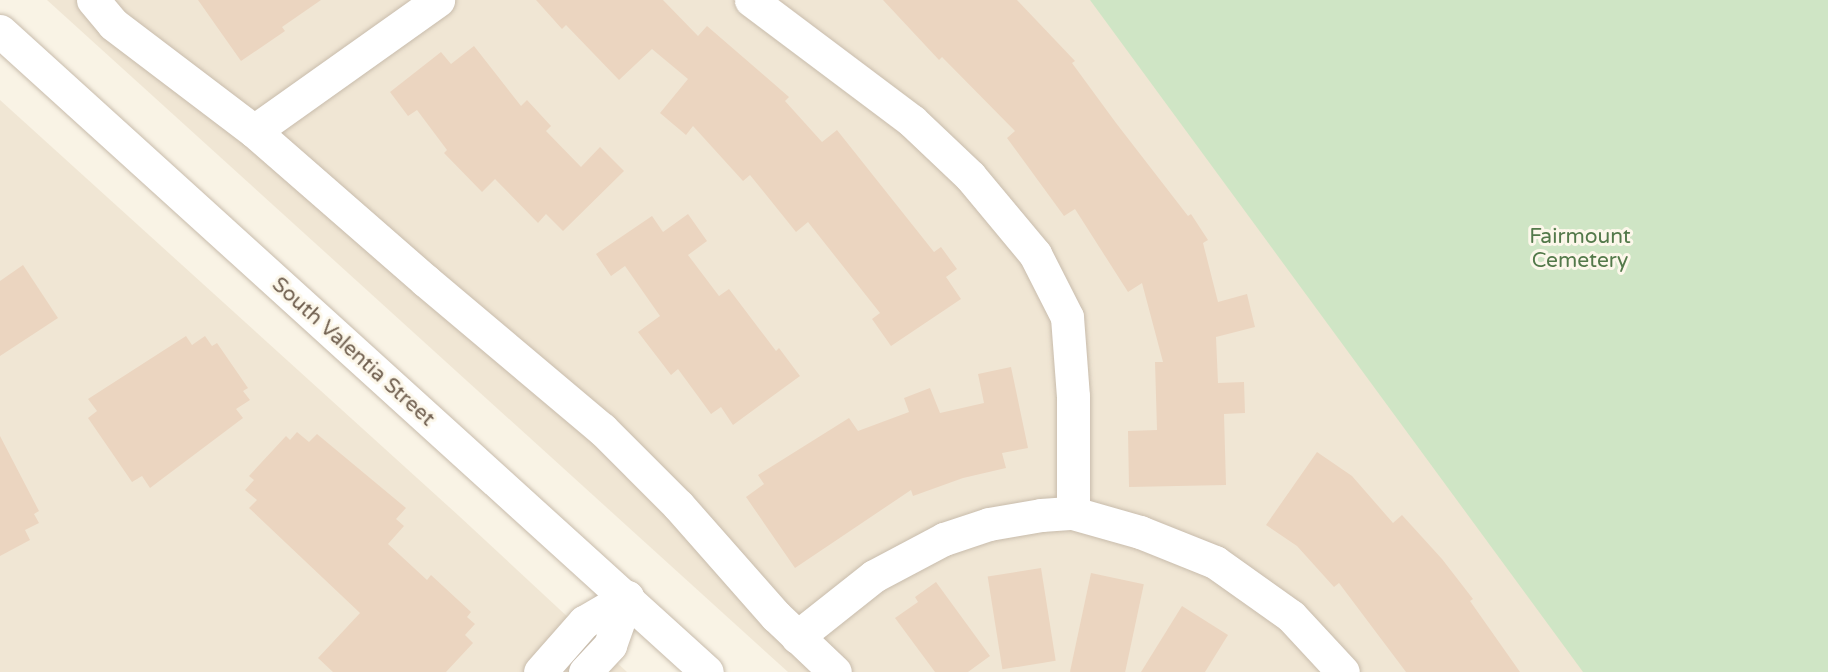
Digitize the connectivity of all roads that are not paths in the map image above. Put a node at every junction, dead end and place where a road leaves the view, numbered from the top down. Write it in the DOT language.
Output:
graph roads {
  1 [pos="93,0"];
  2 [pos="438,0"];
  3 [pos="751,0"];
  4 [pos="0,31"];
  5 [pos="254,131"];
  6 [pos="1073,513"];
  7 [pos="627,597"];
  8 [pos="797,637"];
  9 [pos="540,672"];
  10 [pos="585,672"];
  11 [pos="707,672"];
  12 [pos="835,672"];
  13 [pos="1343,672"];
  1 -- 5 [label="street"];
  2 -- 5 [label="street"];
  3 -- 6 [label="street"];
  4 -- 7 [label="street, South Valentia Street"];
  5 -- 8 [label="street"];
  6 -- 8 [label="street"];
  6 -- 13 [label="street"];
  7 -- 9 [label="street"];
  7 -- 10 [label="street"];
  7 -- 11 [label="street, South Valentia Street"];
  8 -- 12 [label="street"];
}
